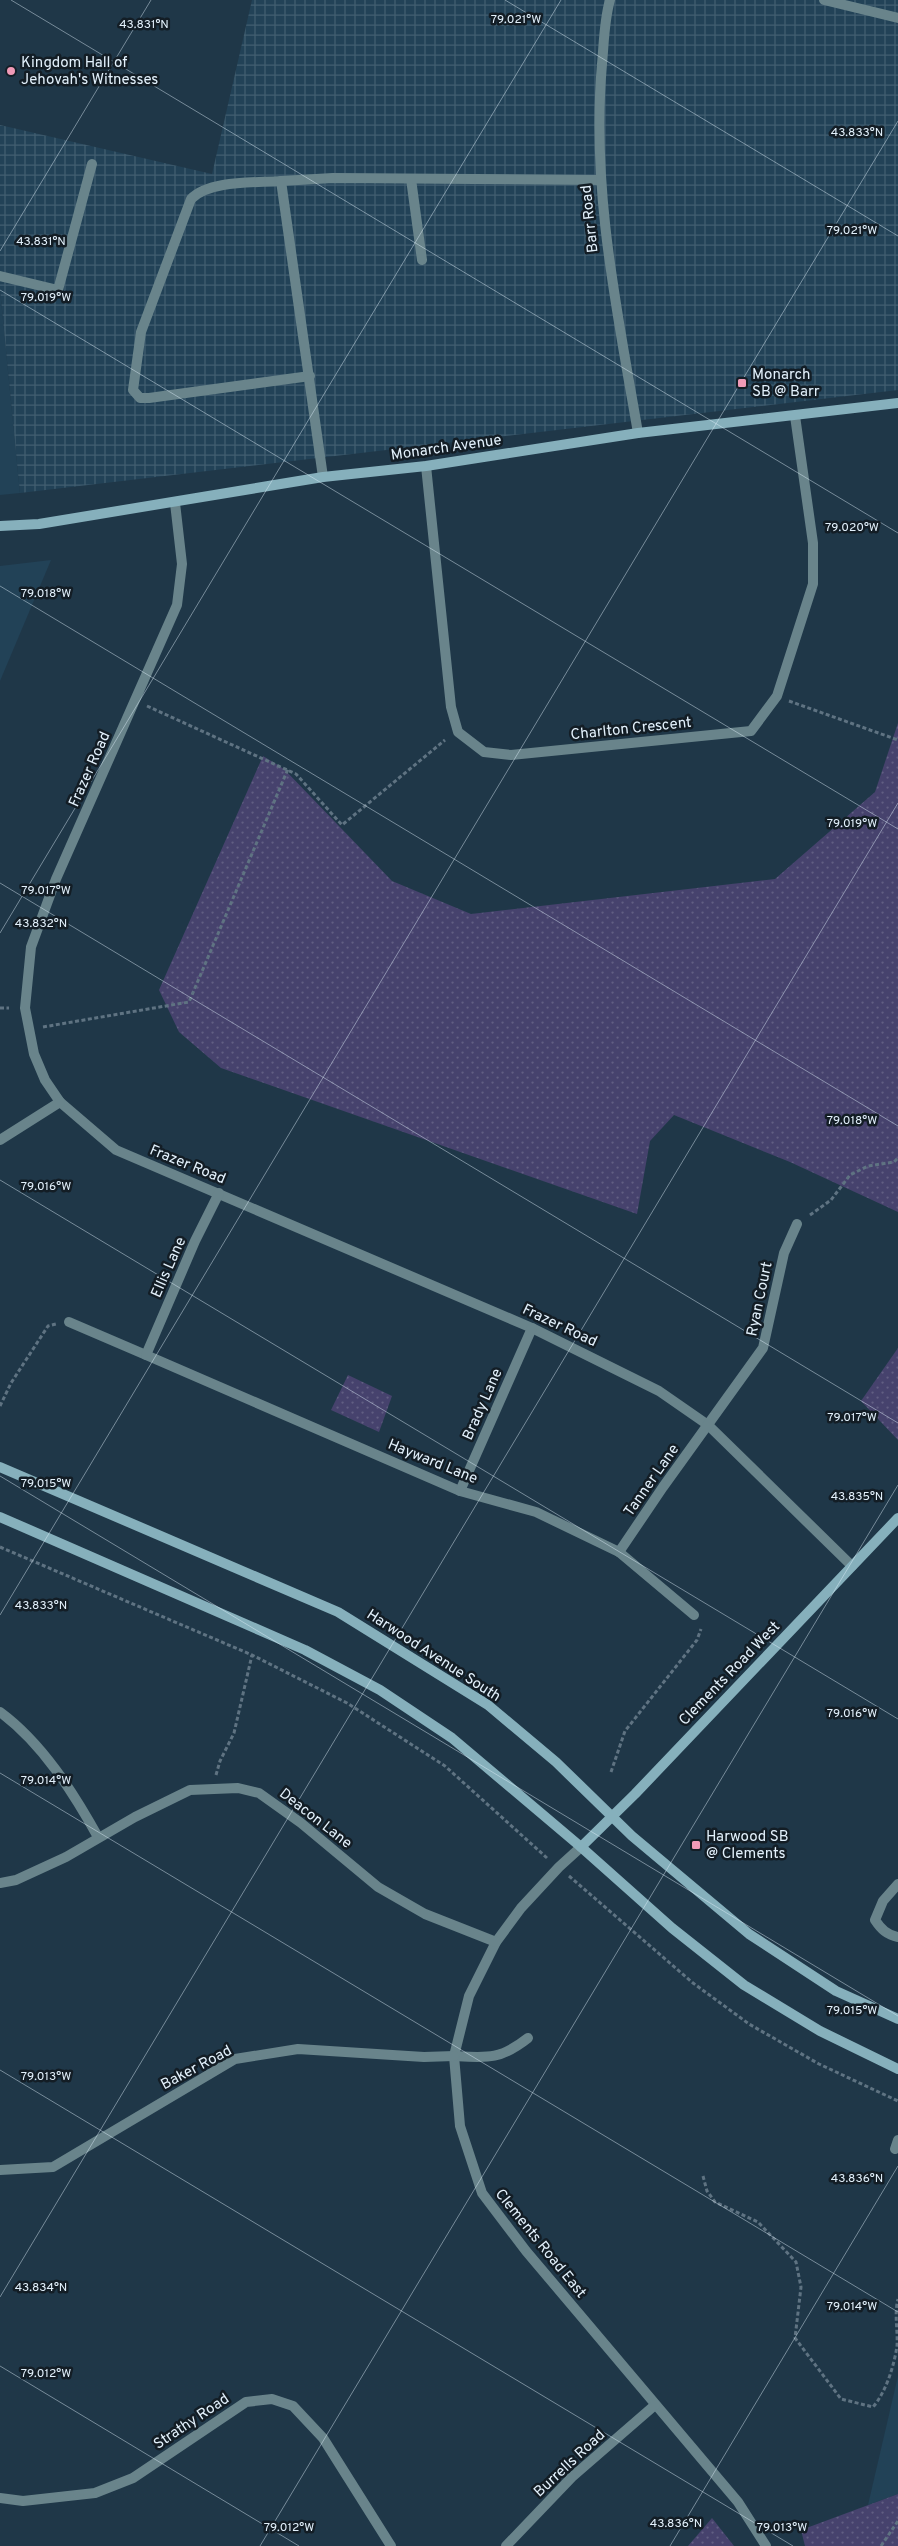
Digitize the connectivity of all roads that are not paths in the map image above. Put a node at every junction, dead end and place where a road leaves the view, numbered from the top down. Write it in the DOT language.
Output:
graph roads {
  1 [pos="610,0"];
  2 [pos="824,0"];
  3 [pos="898,18"];
  4 [pos="92,164"];
  5 [pos="410,179"];
  6 [pos="600,180"];
  7 [pos="281,181"];
  8 [pos="422,260"];
  9 [pos="0,276"];
  10 [pos="310,376"];
  11 [pos="898,403"];
  12 [pos="795,416"];
  13 [pos="638,433"];
  14 [pos="426,466"];
  15 [pos="324,477"];
  16 [pos="175,503"];
  17 [pos="0,526"];
  18 [pos="60,1102"];
  19 [pos="0,1140"];
  20 [pos="220,1192"];
  21 [pos="797,1224"];
  22 [pos="69,1322"];
  23 [pos="532,1328"];
  24 [pos="146,1355"];
  25 [pos="708,1425"];
  26 [pos="0,1467"];
  27 [pos="460,1491"];
  28 [pos="0,1517"];
  29 [pos="898,1518"];
  30 [pos="620,1552"];
  31 [pos="852,1566"];
  32 [pos="694,1615"];
  33 [pos="0,1712"];
  34 [pos="611,1816"];
  35 [pos="98,1837"];
  36 [pos="581,1847"];
  37 [pos="0,1883"];
  38 [pos="898,1884"];
  39 [pos="898,1937"];
  40 [pos="496,1942"];
  41 [pos="898,2019"];
  42 [pos="528,2038"];
  43 [pos="454,2056"];
  44 [pos="898,2070"];
  45 [pos="0,2170"];
  46 [pos="655,2405"];
  47 [pos="0,2498"];
  48 [pos="391,2546"];
  49 [pos="506,2546"];
  50 [pos="766,2546"];
  1 -- 6 [label="street, Barr Road"];
  2 -- 3 [label="street"];
  4 -- 9 [label="street"];
  5 -- 6 [label="street"];
  5 -- 7 [label="street"];
  5 -- 8 [label="street"];
  6 -- 13 [label="street, Barr Road"];
  7 -- 10 [label="street"];
  7 -- 10 [label="street"];
  10 -- 15 [label="street"];
  11 -- 12 [label="main road, Monarch Avenue"];
  12 -- 13 [label="main road, Monarch Avenue"];
  12 -- 14 [label="street, Charlton Crescent"];
  13 -- 14 [label="main road, Monarch Avenue"];
  14 -- 15 [label="main road, Monarch Avenue"];
  15 -- 16 [label="main road, Monarch Avenue"];
  16 -- 17 [label="main road, Monarch Avenue"];
  16 -- 18 [label="street, Frazer Road"];
  18 -- 19 [label="street"];
  18 -- 20 [label="street, Frazer Road"];
  20 -- 23 [label="street, Frazer Road"];
  20 -- 24 [label="street, Ellis Lane"];
  21 -- 25 [label="street, Ryan Court"];
  22 -- 24 [label="street, Hayward Lane"];
  23 -- 25 [label="street, Frazer Road"];
  23 -- 27 [label="street, Brady Lane"];
  24 -- 27 [label="street, Hayward Lane"];
  25 -- 30 [label="street, Tanner Lane"];
  25 -- 31 [label="street, Frazer Road"];
  26 -- 34 [label="main road, Harwood Avenue South"];
  27 -- 30 [label="street, Hayward Lane"];
  28 -- 36 [label="main road"];
  29 -- 31 [label="main road, Clements Road West"];
  30 -- 32 [label="street, Hayward Lane"];
  31 -- 34 [label="main road, Clements Road West"];
  33 -- 35 [label="street"];
  34 -- 36 [label="main road, Clements Road West"];
  34 -- 41 [label="main road, Harwood Avenue South"];
  35 -- 37 [label="street, Deacon Lane"];
  35 -- 40 [label="street, Deacon Lane"];
  36 -- 40 [label="street, Clements Road East"];
  36 -- 44 [label="main road"];
  38 -- 39 [label="street"];
  40 -- 43 [label="street, Clements Road East"];
  42 -- 43 [label="street, Baker Road"];
  43 -- 45 [label="street, Baker Road"];
  43 -- 46 [label="street, Clements Road East"];
  46 -- 49 [label="street, Burrells Road"];
  46 -- 50 [label="street, Clements Road East"];
  47 -- 48 [label="street, Strathy Road"];
}
